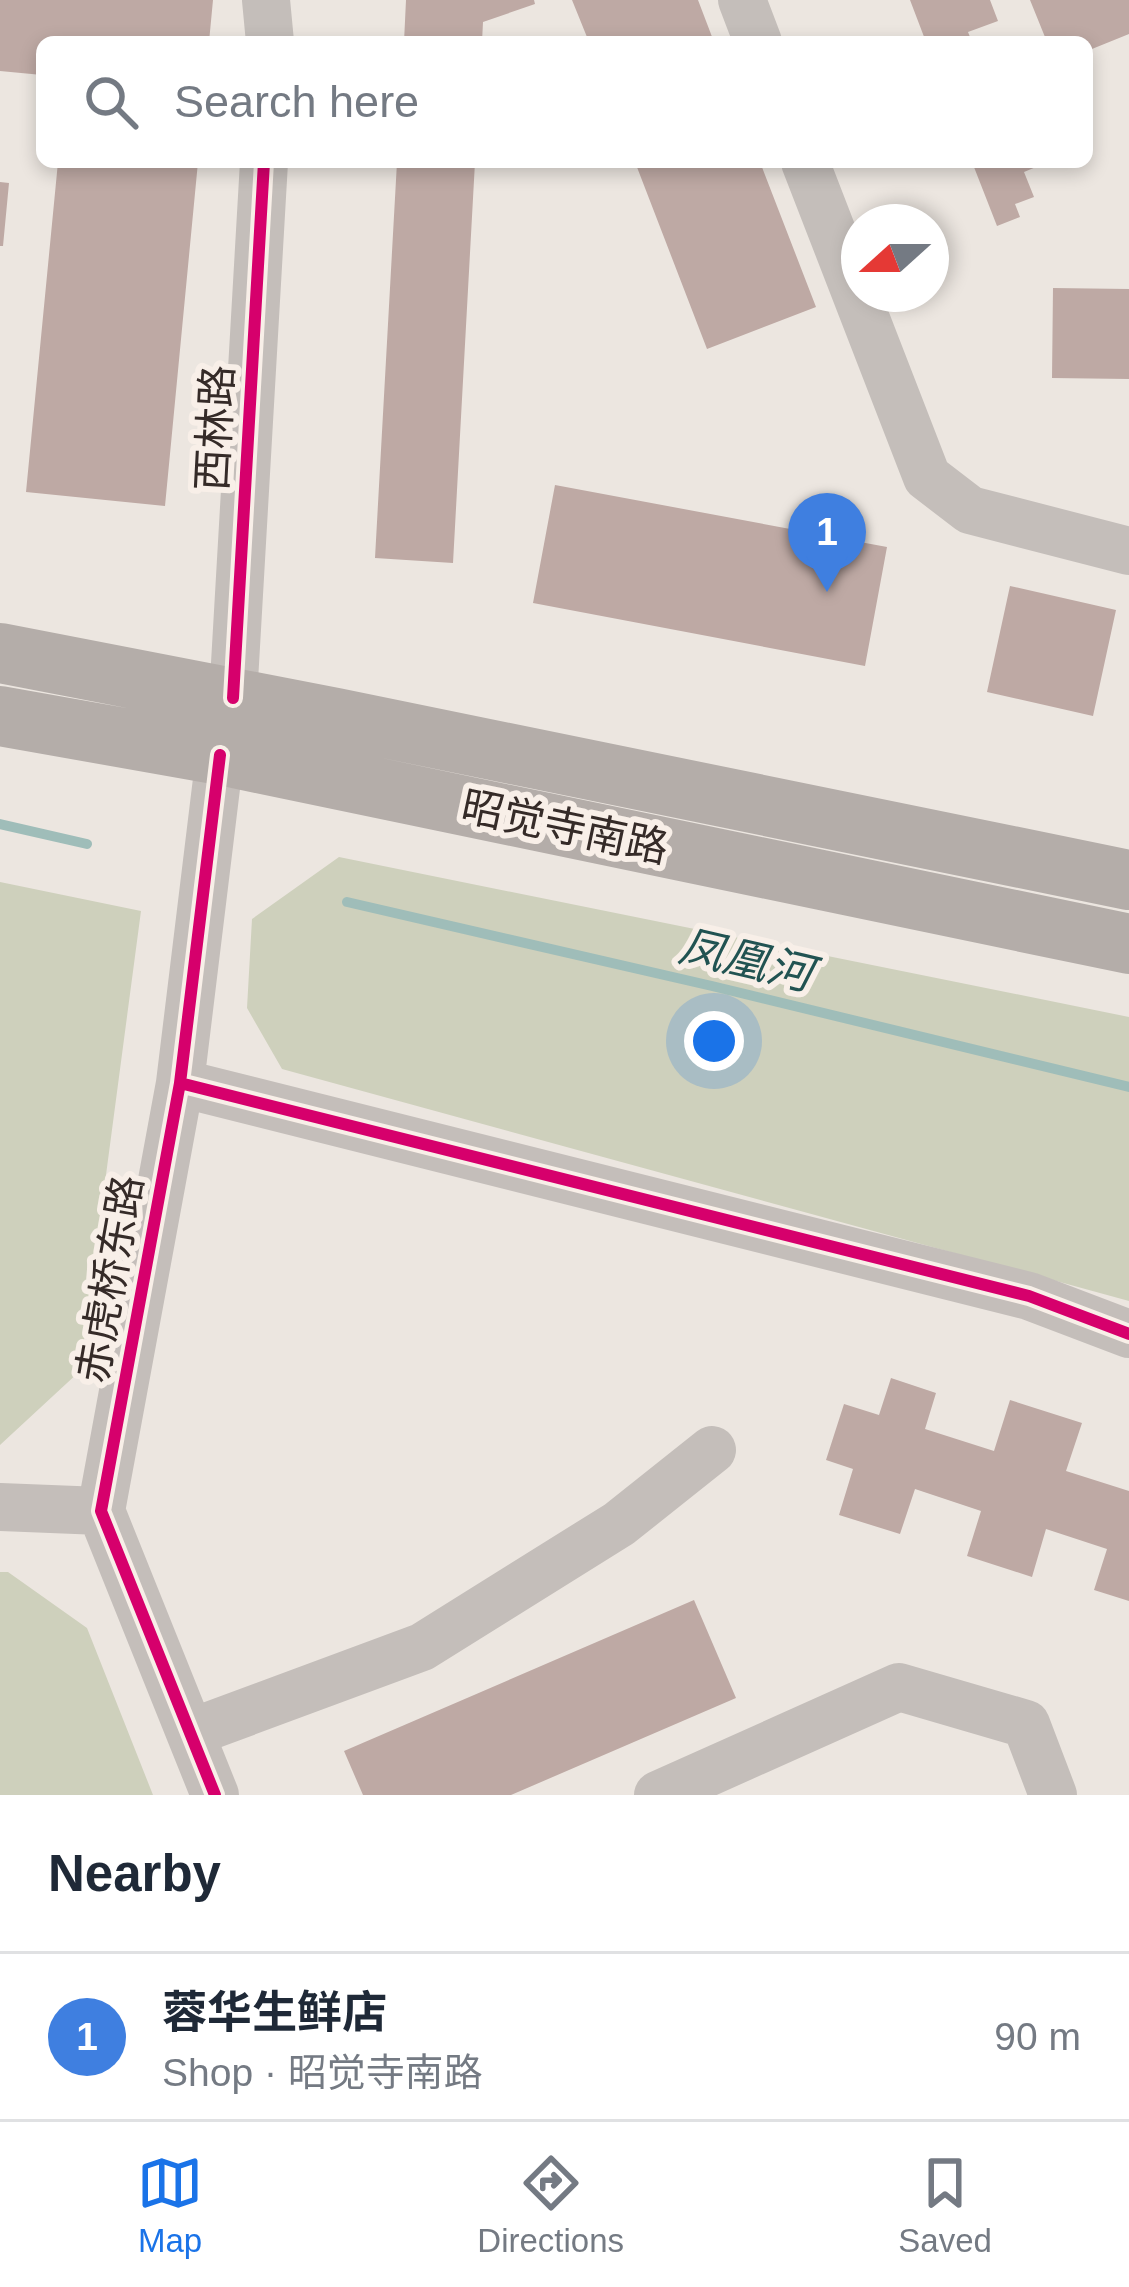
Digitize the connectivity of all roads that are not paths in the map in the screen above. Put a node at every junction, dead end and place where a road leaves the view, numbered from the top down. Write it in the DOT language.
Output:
graph roads {
  1 [pos="266,0"];
  2 [pos="742,0"];
  3 [pos="270,36"];
  4 [pos="756,36"];
  5 [pos="264,168"];
  6 [pos="807,168"];
  7 [pos="1129,551"];
  8 [pos="0,653"];
  9 [pos="233,698"];
  10 [pos="0,716"];
  11 [pos="220,755"];
  12 [pos="1129,880"];
  13 [pos="1129,944"];
  14 [pos="180,1083"];
  15 [pos="1129,1334"];
  16 [pos="712,1450"];
  17 [pos="0,1507"];
  18 [pos="101,1510"];
  19 [pos="190,1733"];
  20 [pos="215,1795"];
  21 [pos="658,1795"];
  22 [pos="1053,1795"];
  1 -- 3 [label="street"];
  2 -- 4 [label="street"];
  5 -- 9 [label="street, 西林路"];
  6 -- 7 [label="street"];
  8 -- 9 [label="main road, 昭觉寺南路"];
  9 -- 12 [label="main road, 昭觉寺南路"];
  10 -- 11 [label="main road, 昭觉寺南路"];
  11 -- 13 [label="main road, 昭觉寺南路"];
  11 -- 14 [label="street, 赤虎桥东路"];
  14 -- 15 [label="street"];
  14 -- 18 [label="street, 赤虎桥东路"];
  16 -- 19 [label="street"];
  17 -- 18 [label="street"];
  18 -- 19 [label="street"];
  19 -- 20 [label="street"];
  21 -- 22 [label="street"];
}
